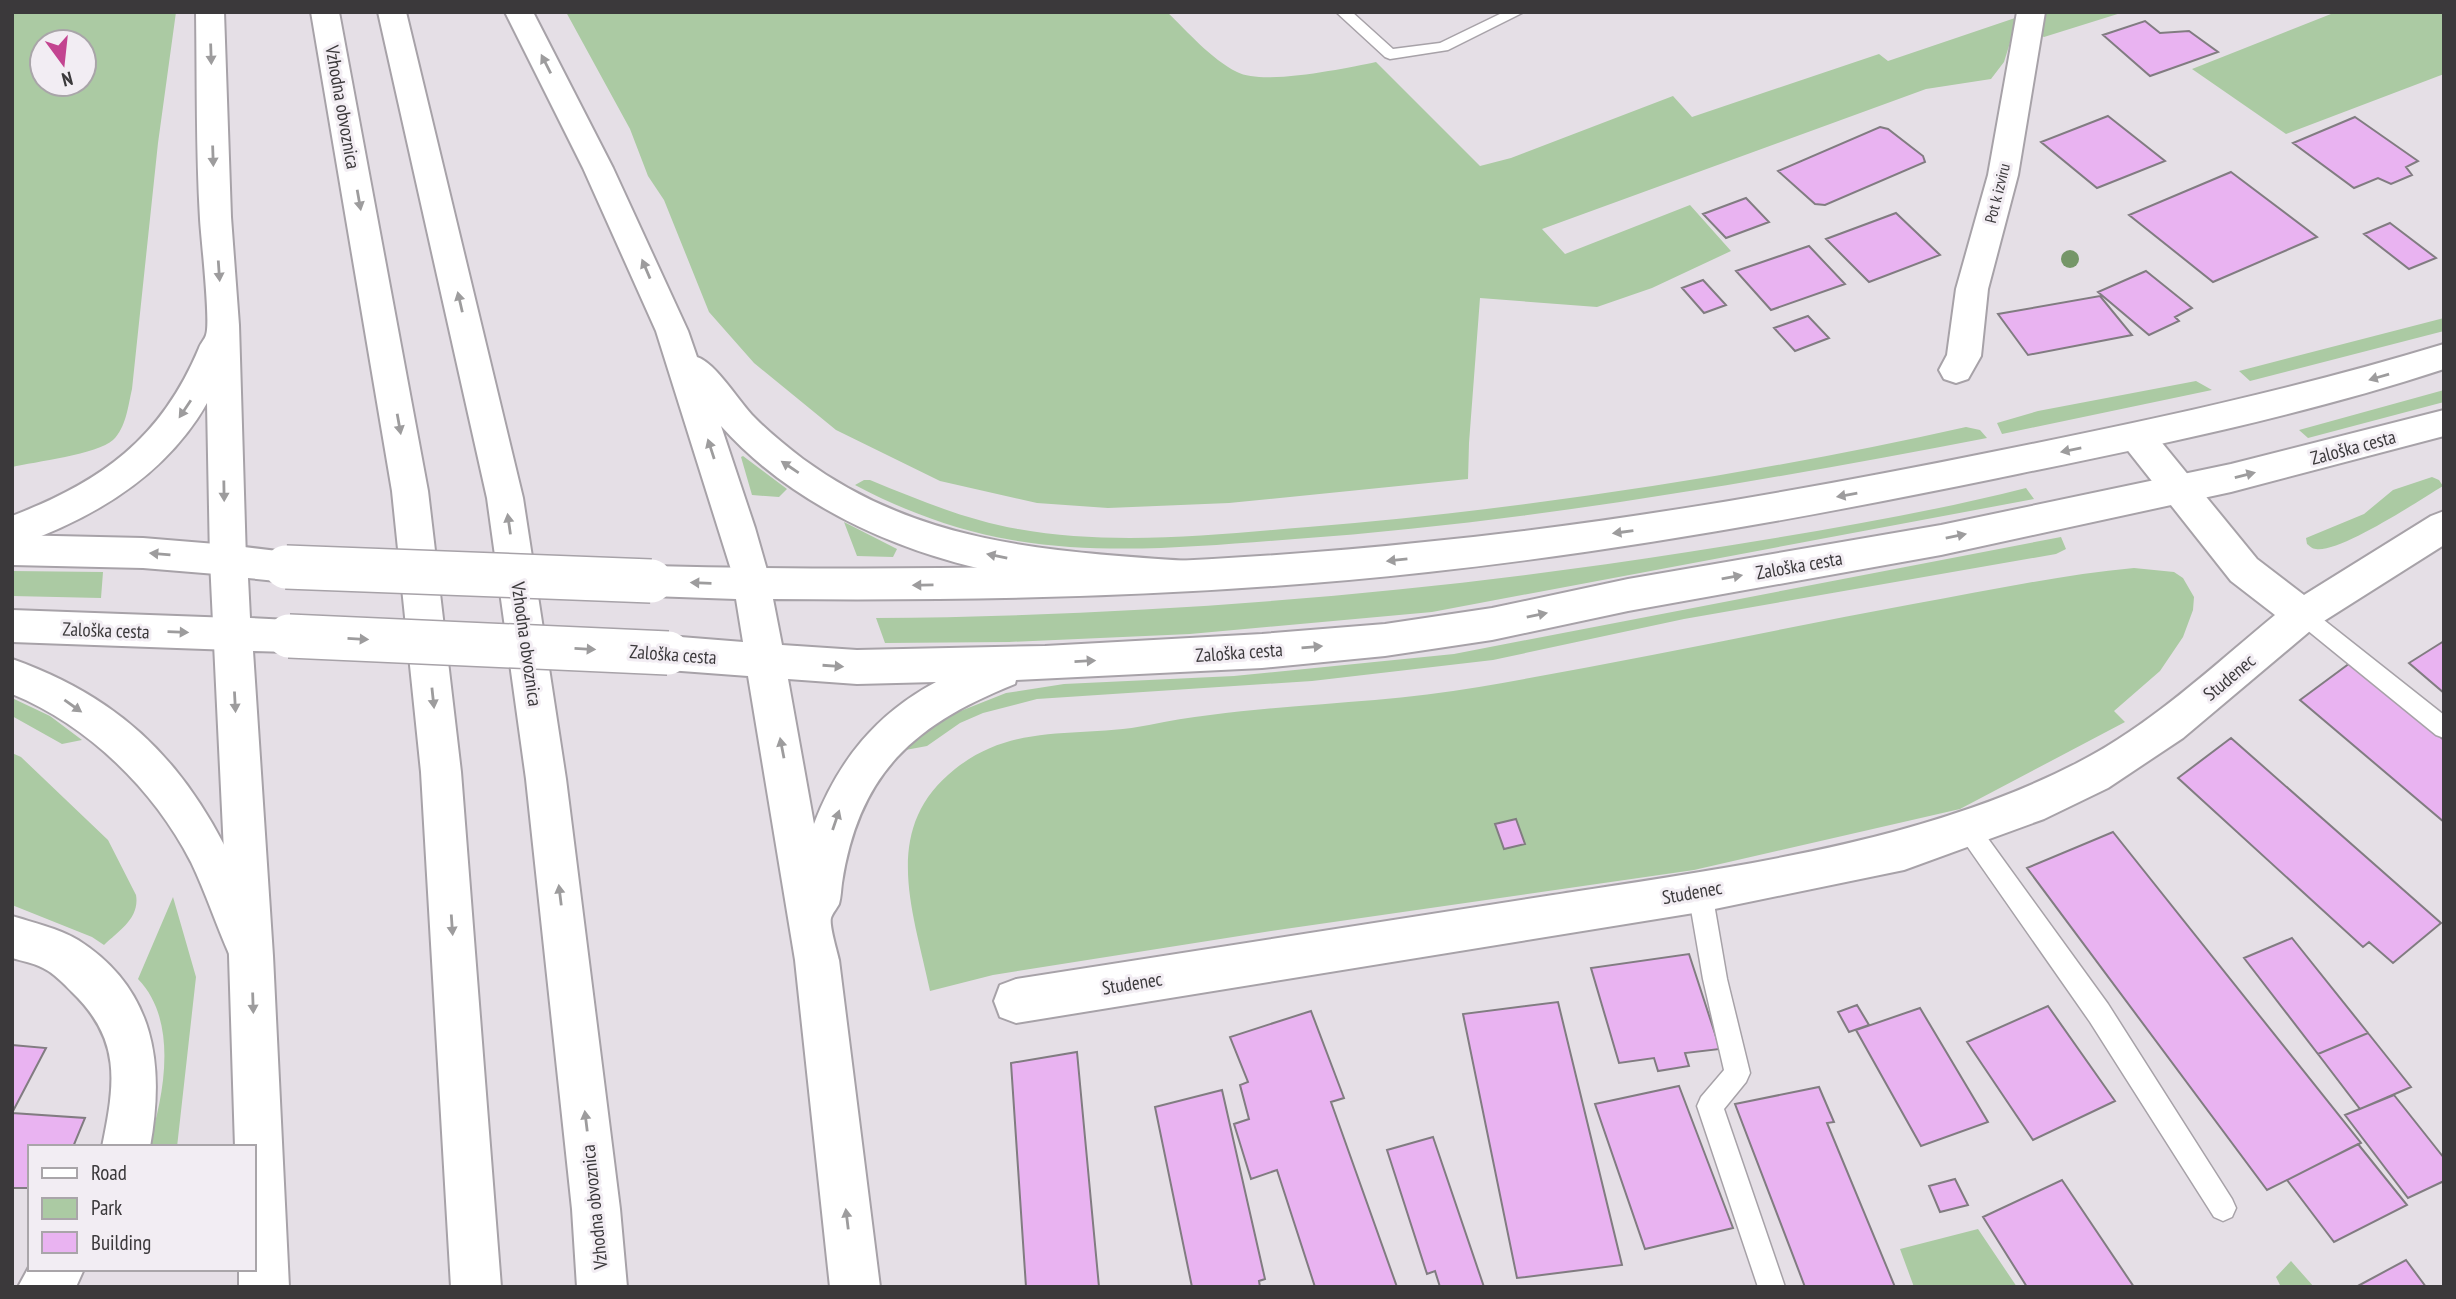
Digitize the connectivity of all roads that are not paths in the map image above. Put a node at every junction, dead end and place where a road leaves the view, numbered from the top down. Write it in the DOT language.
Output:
graph roads {
  1 [pos="210,12"];
  2 [pos="325,12"];
  3 [pos="392,12"];
  4 [pos="519,12"];
  5 [pos="1343,12"];
  6 [pos="1517,12"];
  7 [pos="2031,12"];
  8 [pos="223,325"];
  9 [pos="672,331"];
  10 [pos="2444,356"];
  11 [pos="1956,370"];
  12 [pos="2444,423"];
  13 [pos="2137,437"];
  14 [pos="2178,489"];
  15 [pos="2444,526"];
  16 [pos="12,532"];
  17 [pos="12,551"];
  18 [pos="228,560"];
  19 [pos="1187,576"];
  20 [pos="752,584"];
  21 [pos="2303,615"];
  22 [pos="12,626"];
  23 [pos="232,634"];
  24 [pos="765,661"];
  25 [pos="1045,663"];
  26 [pos="12,676"];
  27 [pos="2444,728"];
  28 [pos="1968,829"];
  29 [pos="1700,891"];
  30 [pos="12,937"];
  31 [pos="251,956"];
  32 [pos="817,960"];
  33 [pos="1016,1001"];
  34 [pos="126,1145"];
  35 [pos="2223,1208"];
  36 [pos="57,1271"];
  37 [pos="43,1287"];
  38 [pos="264,1287"];
  39 [pos="477,1287"];
  40 [pos="602,1287"];
  41 [pos="855,1287"];
  42 [pos="1772,1287"];
  1 -- 8 [label="main road, one-way"];
  2 -- 39 [label="main road, Vzhodna obvoznica, one-way"];
  40 -- 3 [label="main road, Vzhodna obvoznica, one-way"];
  9 -- 4 [label="main road, one-way"];
  5 -- 6 [label="lane"];
  7 -- 11 [label="main road, Pot k izviru"];
  8 -- 16 [label="main road, one-way"];
  8 -- 18 [label="main road, one-way"];
  19 -- 9 [label="main road, one-way"];
  20 -- 9 [label="main road, one-way"];
  10 -- 13 [label="main road, one-way"];
  14 -- 12 [label="main road, Zaloška cesta, one-way"];
  13 -- 14 [label="main road"];
  13 -- 19 [label="main road, one-way"];
  14 -- 21 [label="main road"];
  25 -- 14 [label="main road, Zaloška cesta, one-way"];
  15 -- 21 [label="main road, Studenec"];
  18 -- 17 [label="main road, one-way"];
  20 -- 18 [label="main road, one-way, bridge"];
  18 -- 23 [label="main road"];
  19 -- 20 [label="main road, one-way"];
  20 -- 24 [label="main road"];
  21 -- 27 [label="lane"];
  21 -- 28 [label="main road, Studenec"];
  22 -- 23 [label="main road, Zaloška cesta, one-way"];
  23 -- 24 [label="main road, Zaloška cesta, one-way, bridge"];
  23 -- 31 [label="main road, one-way"];
  24 -- 25 [label="main road, Zaloška cesta, one-way"];
  32 -- 24 [label="main road, one-way"];
  32 -- 25 [label="main road, one-way"];
  26 -- 31 [label="main road, one-way"];
  28 -- 29 [label="main road, Studenec"];
  28 -- 35 [label="lane"];
  29 -- 33 [label="main road, Studenec"];
  29 -- 42 [label="lane"];
  30 -- 34 [label="main road"];
  31 -- 38 [label="main road, one-way"];
  41 -- 32 [label="main road, one-way"];
  36 -- 37 [label="main road"];
}
